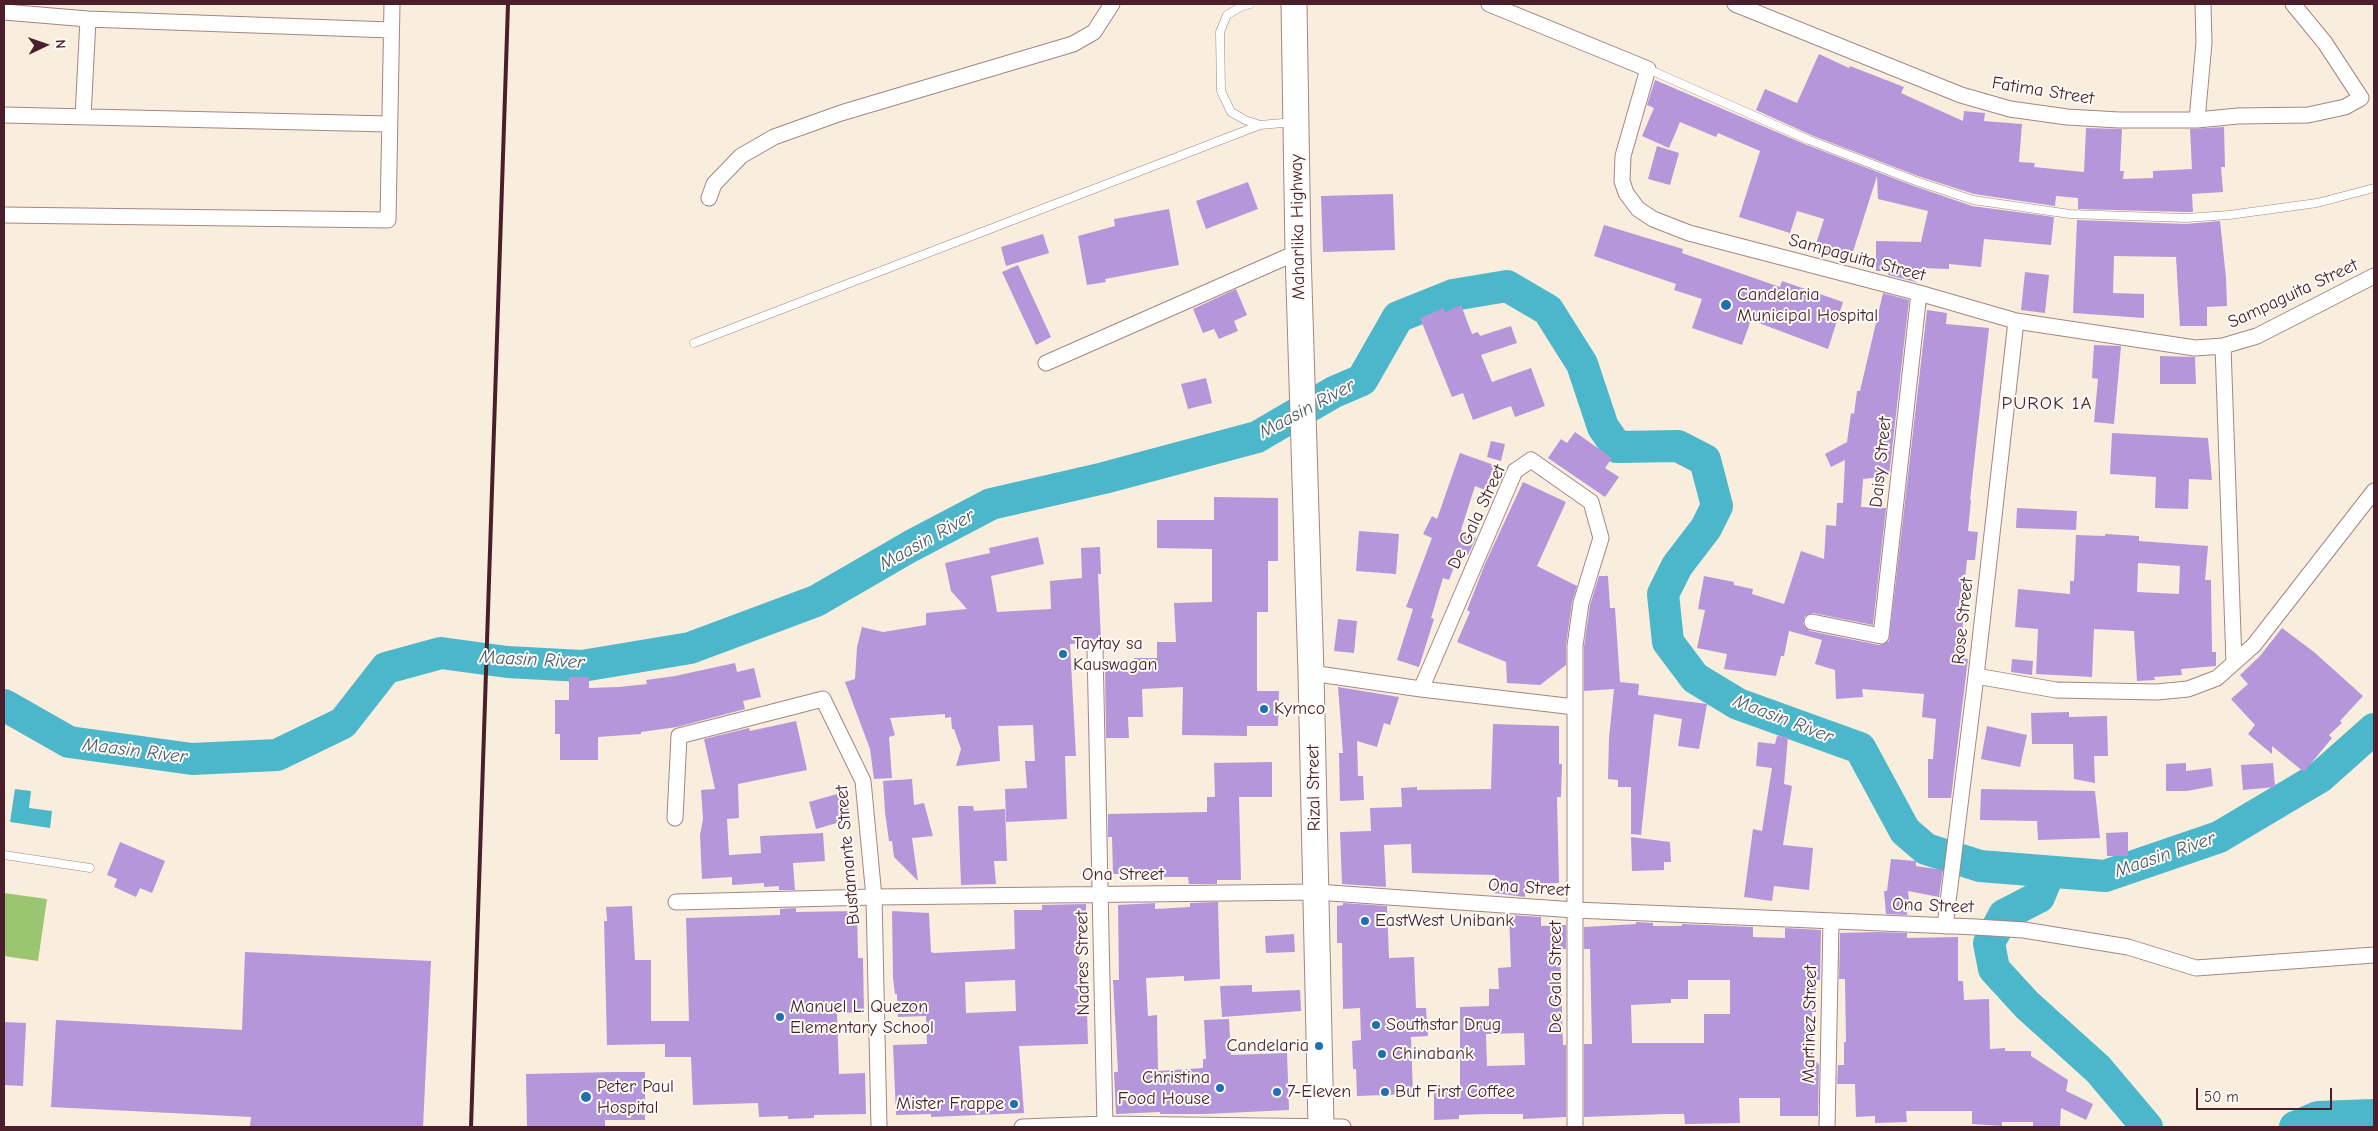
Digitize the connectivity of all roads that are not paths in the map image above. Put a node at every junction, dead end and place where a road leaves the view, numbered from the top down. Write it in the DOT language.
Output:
graph roads {
  1 [pos="392,4"];
  2 [pos="1112,4"];
  3 [pos="1250,4"];
  4 [pos="1294,4"];
  5 [pos="1489,4"];
  6 [pos="1735,4"];
  7 [pos="2203,4"];
  8 [pos="2293,4"];
  9 [pos="4,12"];
  10 [pos="88,18"];
  11 [pos="390,30"];
  12 [pos="1648,69"];
  13 [pos="4,115"];
  14 [pos="83,117"];
  15 [pos="2197,120"];
  16 [pos="1296,121"];
  17 [pos="389,124"];
  18 [pos="1260,125"];
  19 [pos="2374,188"];
  20 [pos="709,198"];
  21 [pos="4,215"];
  22 [pos="1298,252"];
  23 [pos="2374,276"];
  24 [pos="1919,293"];
  25 [pos="2016,321"];
  26 [pos="694,343"];
  27 [pos="2223,346"];
  28 [pos="1046,363"];
  29 [pos="1305,450"];
  30 [pos="2374,491"];
  31 [pos="1812,622"];
  32 [pos="1094,648"];
  33 [pos="2234,663"];
  34 [pos="1311,673"];
  35 [pos="1976,676"];
  36 [pos="1421,689"];
  37 [pos="1575,707"];
  38 [pos="675,818"];
  39 [pos="4,855"];
  40 [pos="90,868"];
  41 [pos="1316,892"];
  42 [pos="1100,894"];
  43 [pos="874,896"];
  44 [pos="676,902"];
  45 [pos="1575,910"];
  46 [pos="1831,921"];
  47 [pos="1944,926"];
  48 [pos="2374,954"];
  49 [pos="1105,1126"];
  50 [pos="879,1127"];
  51 [pos="1022,1127"];
  52 [pos="1328,1127"];
  53 [pos="1575,1127"];
  54 [pos="1827,1127"];
  1 -- 11 [label="street"];
  2 -- 20 [label="street"];
  3 -- 18 [label="lane"];
  4 -- 16 [label="main road, Maharlika Highway"];
  5 -- 12 [label="street"];
  6 -- 15 [label="street, Fatima Street"];
  7 -- 15 [label="street"];
  8 -- 15 [label="street, Fatima Street"];
  9 -- 10 [label="street"];
  10 -- 11 [label="street"];
  10 -- 14 [label="street"];
  11 -- 17 [label="street"];
  12 -- 19 [label="lane"];
  12 -- 24 [label="street, Sampaguita Street"];
  13 -- 14 [label="street"];
  14 -- 17 [label="street"];
  16 -- 18 [label="lane"];
  16 -- 22 [label="main road, Maharlika Highway"];
  17 -- 21 [label="street"];
  18 -- 26 [label="lane"];
  22 -- 28 [label="street"];
  22 -- 29 [label="main road, Maharlika Highway"];
  23 -- 27 [label="street, Sampaguita Street"];
  24 -- 25 [label="street, Sampaguita Street"];
  24 -- 31 [label="street, Daisy Street"];
  25 -- 27 [label="street, Sampaguita Street"];
  25 -- 35 [label="street, Rose Street"];
  27 -- 33 [label="street"];
  29 -- 34 [label="main road, Rizal Street"];
  30 -- 33 [label="street"];
  32 -- 42 [label="street, Nadres Street"];
  33 -- 35 [label="street"];
  34 -- 36 [label="street"];
  34 -- 41 [label="main road, Rizal Street"];
  35 -- 47 [label="street, Rose Street"];
  36 -- 37 [label="street"];
  36 -- 37 [label="street, De Gala Street"];
  37 -- 45 [label="street, De Gala Street"];
  38 -- 43 [label="street, Bustamante Street"];
  39 -- 40 [label="lane"];
  41 -- 42 [label="street, Ona Street"];
  41 -- 45 [label="street, Ona Street"];
  41 -- 52 [label="main road, Rizal Street"];
  42 -- 43 [label="street, Ona Street"];
  42 -- 49 [label="street, Nadres Street"];
  43 -- 44 [label="street, Ona Street"];
  43 -- 50 [label="street, Bustamante Street"];
  45 -- 46 [label="street, Ona Street"];
  45 -- 53 [label="street, De Gala Street"];
  46 -- 47 [label="street, Ona Street"];
  46 -- 54 [label="street, Martinez Street"];
  47 -- 48 [label="street, Ona Street"];
  49 -- 51 [label="street"];
  49 -- 52 [label="street"];
}
